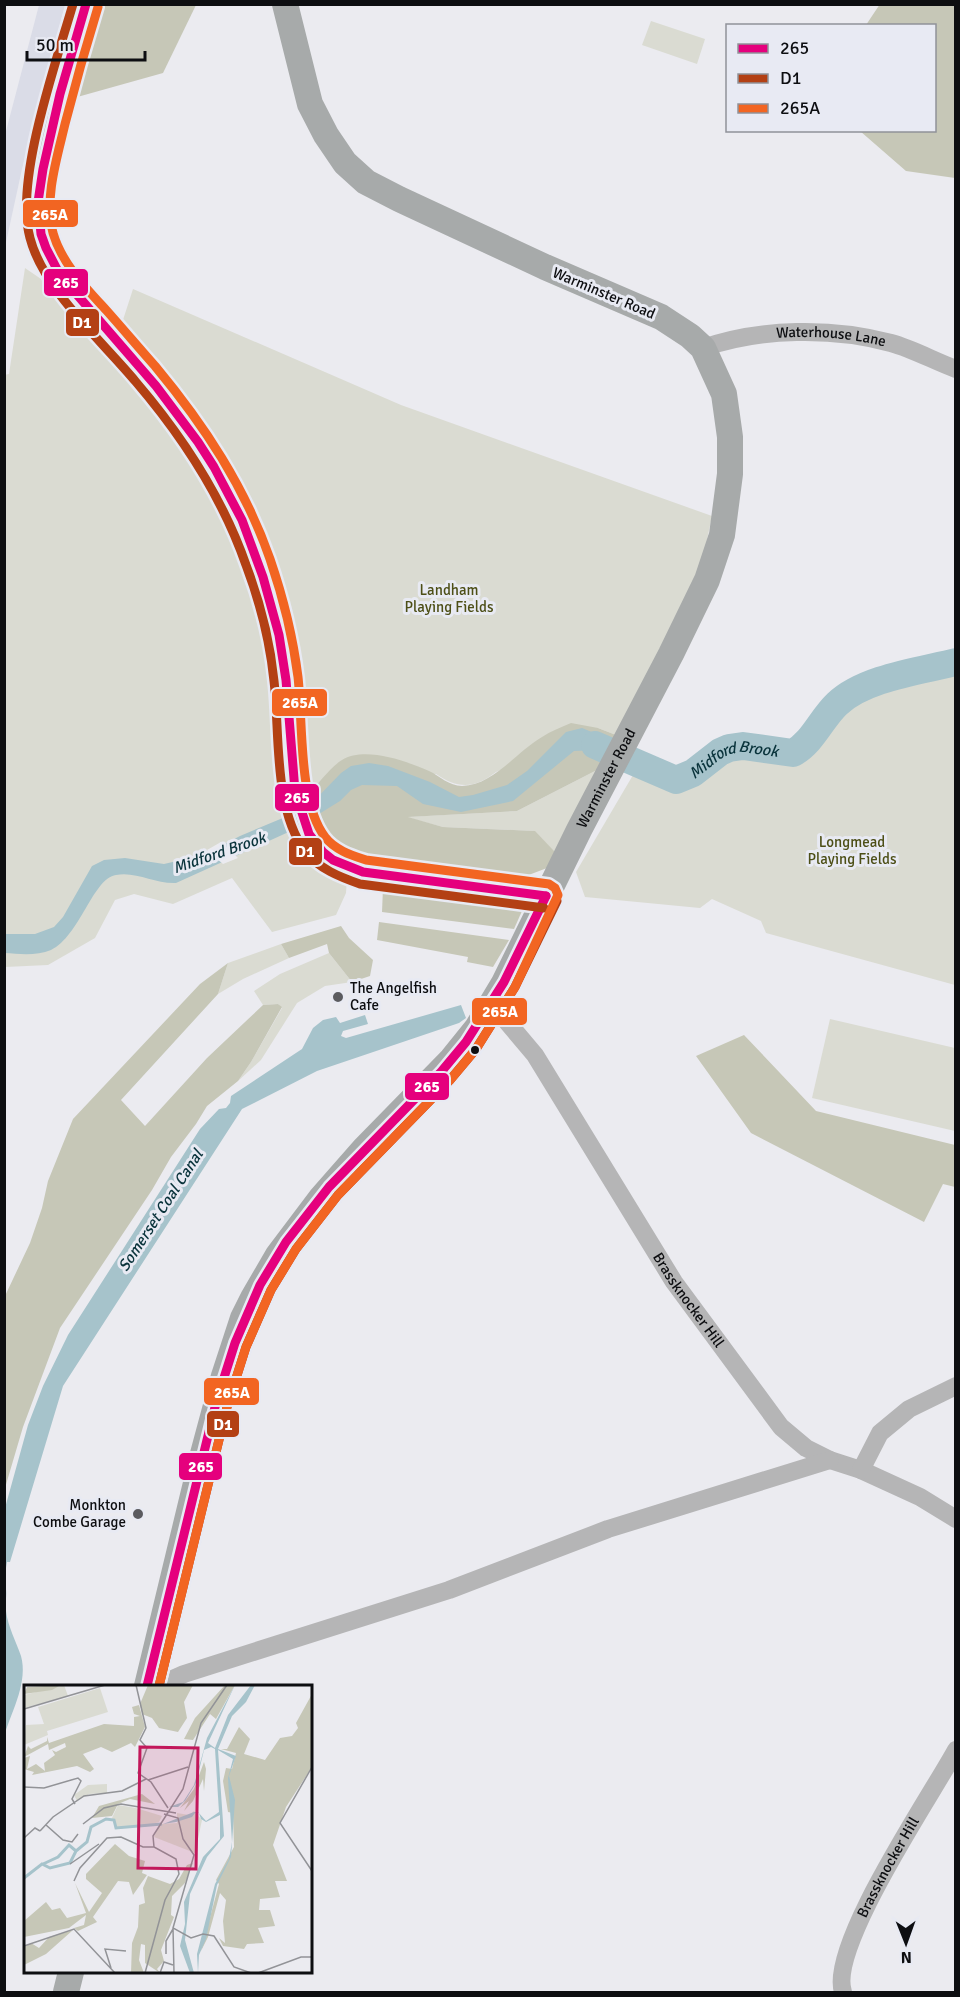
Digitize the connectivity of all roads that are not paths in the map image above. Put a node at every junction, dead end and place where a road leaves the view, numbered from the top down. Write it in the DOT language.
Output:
graph roads {
  1 [pos="87,4"];
  2 [pos="285,4"];
  3 [pos="703,348"];
  4 [pos="956,369"];
  5 [pos="546,896"];
  6 [pos="499,1012"];
  7 [pos="956,1386"];
  8 [pos="830,1460"];
  9 [pos="861,1470"];
  10 [pos="956,1519"];
  11 [pos="147,1685"];
  12 [pos="159,1685"];
  13 [pos="956,1750"];
  14 [pos="71,1973"];
  15 [pos="66,1992"];
  16 [pos="843,1992"];
  1 -- 5 [label="main road"];
  2 -- 3 [label="highway, Warminster Road"];
  3 -- 4 [label="street, Waterhouse Lane"];
  3 -- 5 [label="highway, Warminster Road"];
  5 -- 6 [label="highway, Warminster Road"];
  6 -- 8 [label="street, Brassknocker Hill"];
  6 -- 11 [label="highway, Warminster Road"];
  7 -- 9 [label="street"];
  8 -- 9 [label="street, Brassknocker Hill"];
  8 -- 12 [label="street"];
  9 -- 10 [label="street, Brassknocker Hill"];
  13 -- 16 [label="street, Brassknocker Hill"];
  14 -- 15 [label="highway"];
}
